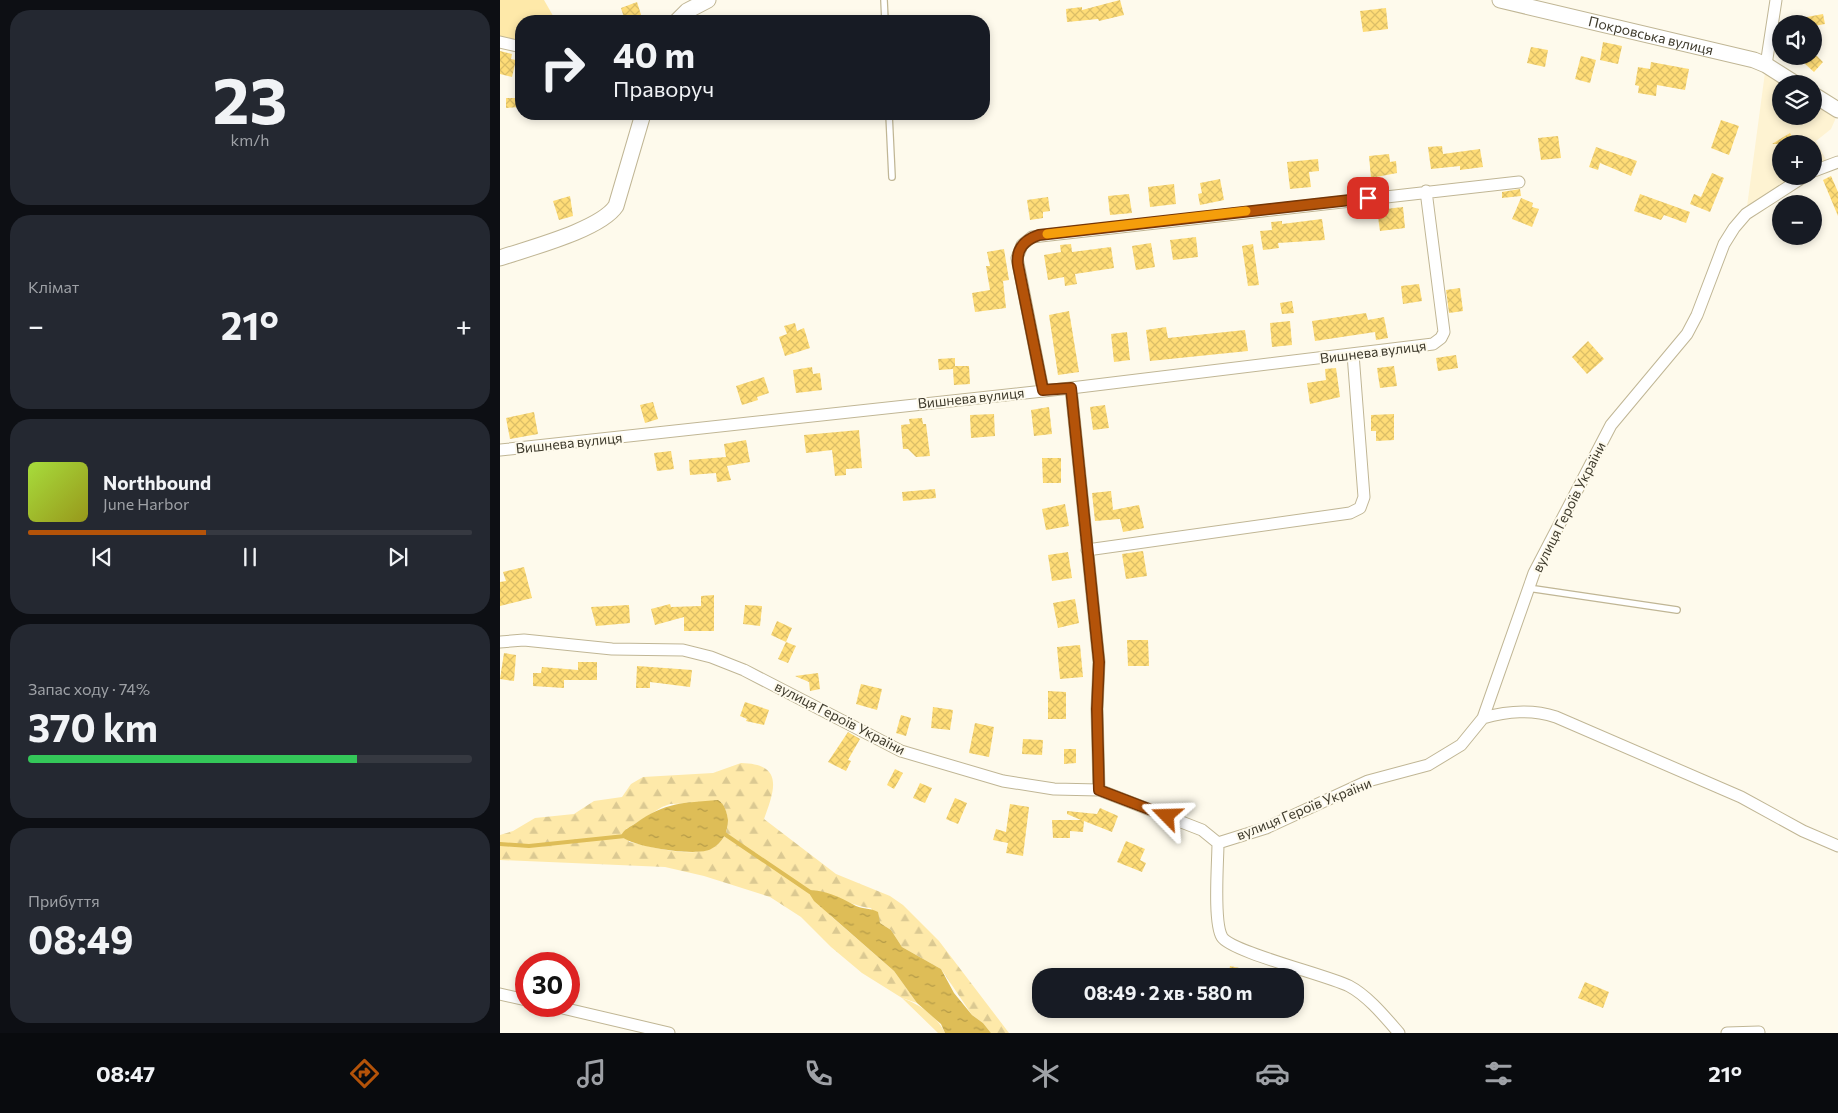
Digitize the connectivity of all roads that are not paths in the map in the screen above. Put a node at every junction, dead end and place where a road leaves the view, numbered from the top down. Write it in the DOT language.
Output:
graph roads {
  1 [pos="708,0"];
  2 [pos="884,0"];
  3 [pos="1500,0"];
  4 [pos="1776,0"];
  5 [pos="682,15"];
  6 [pos="885,15"];
  7 [pos="500,42"];
  8 [pos="515,45"];
  9 [pos="1766,65"];
  10 [pos="1782,75"];
  11 [pos="1822,100"];
  12 [pos="1838,110"];
  13 [pos="641,120"];
  14 [pos="889,120"];
  15 [pos="1838,162"];
  16 [pos="1822,168"];
  17 [pos="892,177"];
  18 [pos="1519,182"];
  19 [pos="1791,185"];
  20 [pos="1426,191"];
  21 [pos="500,258"];
  22 [pos="1353,354"];
  23 [pos="1071,388"];
  24 [pos="1043,390"];
  25 [pos="500,450"];
  26 [pos="1087,550"];
  27 [pos="1528,588"];
  28 [pos="1677,610"];
  29 [pos="500,642"];
  30 [pos="1483,718"];
  31 [pos="1099,790"];
  32 [pos="1218,842"];
  33 [pos="1838,846"];
  34 [pos="500,994"];
  35 [pos="515,997"];
  36 [pos="580,1012"];
  37 [pos="1759,1032"];
  38 [pos="669,1033"];
  39 [pos="1399,1033"];
  40 [pos="1727,1033"];
  1 -- 5 [label="street"];
  2 -- 6 [label="lane"];
  3 -- 9 [label="street, Покровська вулиця"];
  4 -- 9 [label="street"];
  7 -- 8 [label="street"];
  9 -- 10 [label="street, Покровська вулиця"];
  11 -- 12 [label="street"];
  13 -- 21 [label="street"];
  14 -- 17 [label="lane"];
  15 -- 16 [label="street"];
  18 -- 20 [label="street"];
  19 -- 27 [label="street, вулиця Героїв України"];
  20 -- 22 [label="street, Вишнева вулиця"];
  20 -- 24 [label="street"];
  22 -- 23 [label="street, Вишнева вулиця"];
  22 -- 26 [label="street"];
  23 -- 24 [label="street, Вишнева вулиця"];
  23 -- 26 [label="street"];
  24 -- 25 [label="street, Вишнева вулиця"];
  26 -- 31 [label="street"];
  27 -- 28 [label="lane"];
  27 -- 30 [label="street, вулиця Героїв України"];
  29 -- 31 [label="street, вулиця Героїв України"];
  30 -- 32 [label="street, вулиця Героїв України"];
  30 -- 33 [label="street"];
  31 -- 32 [label="street, вулиця Героїв України"];
  32 -- 39 [label="street"];
  34 -- 35 [label="street"];
  36 -- 38 [label="street"];
  37 -- 40 [label="street"];
}
